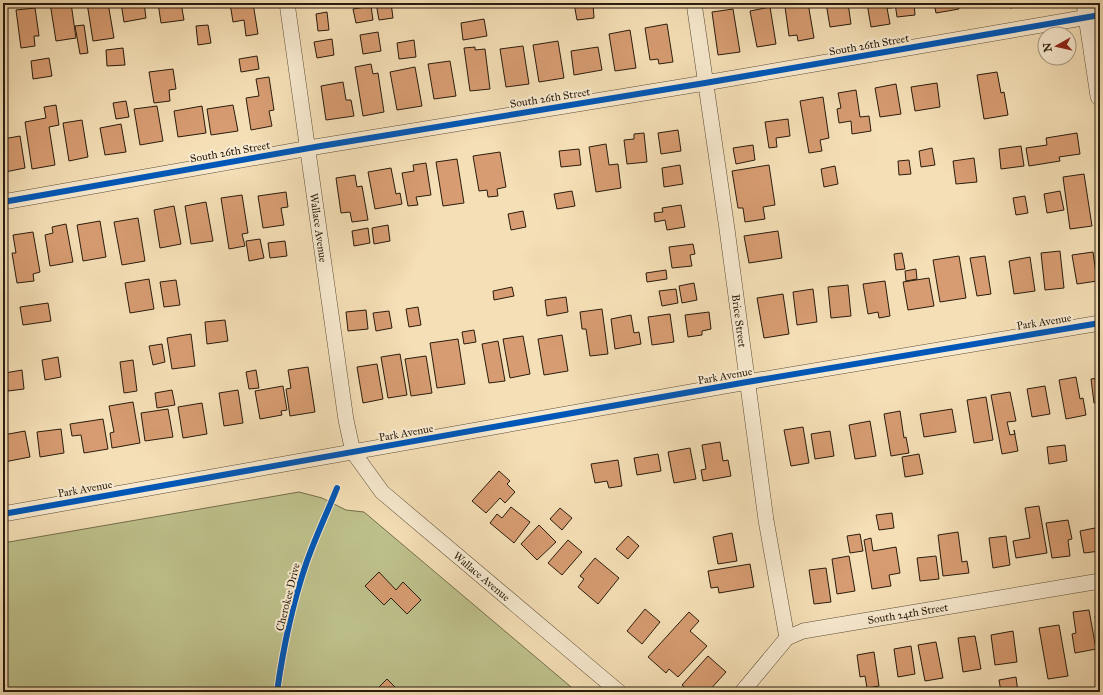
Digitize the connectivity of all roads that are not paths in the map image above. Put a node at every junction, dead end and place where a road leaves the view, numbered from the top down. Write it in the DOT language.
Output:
graph roads {
  1 [pos="287,3"];
  2 [pos="694,3"];
  3 [pos="1091,12"];
  4 [pos="705,83"];
  5 [pos="1100,96"];
  6 [pos="308,148"];
  7 [pos="3,202"];
  8 [pos="1100,323"];
  9 [pos="747,382"];
  10 [pos="353,452"];
  11 [pos="3,514"];
  12 [pos="1100,581"];
  13 [pos="787,638"];
  14 [pos="619,692"];
  15 [pos="742,692"];
  1 -- 6 [label="street, Wallace Avenue"];
  2 -- 4 [label="street, Brice Street"];
  3 -- 4 [label="street, South 26th Street"];
  3 -- 5 [label="street"];
  4 -- 6 [label="street, South 26th Street"];
  4 -- 9 [label="street, Brice Street"];
  6 -- 7 [label="street, South 26th Street"];
  6 -- 10 [label="street, Wallace Avenue"];
  8 -- 9 [label="street, Park Avenue"];
  9 -- 10 [label="street, Park Avenue"];
  9 -- 13 [label="street, Brice Street"];
  10 -- 11 [label="street, Park Avenue"];
  10 -- 14 [label="street, Wallace Avenue"];
  12 -- 13 [label="street, South 24th Street"];
  13 -- 15 [label="street, South 24th Street"];
}
